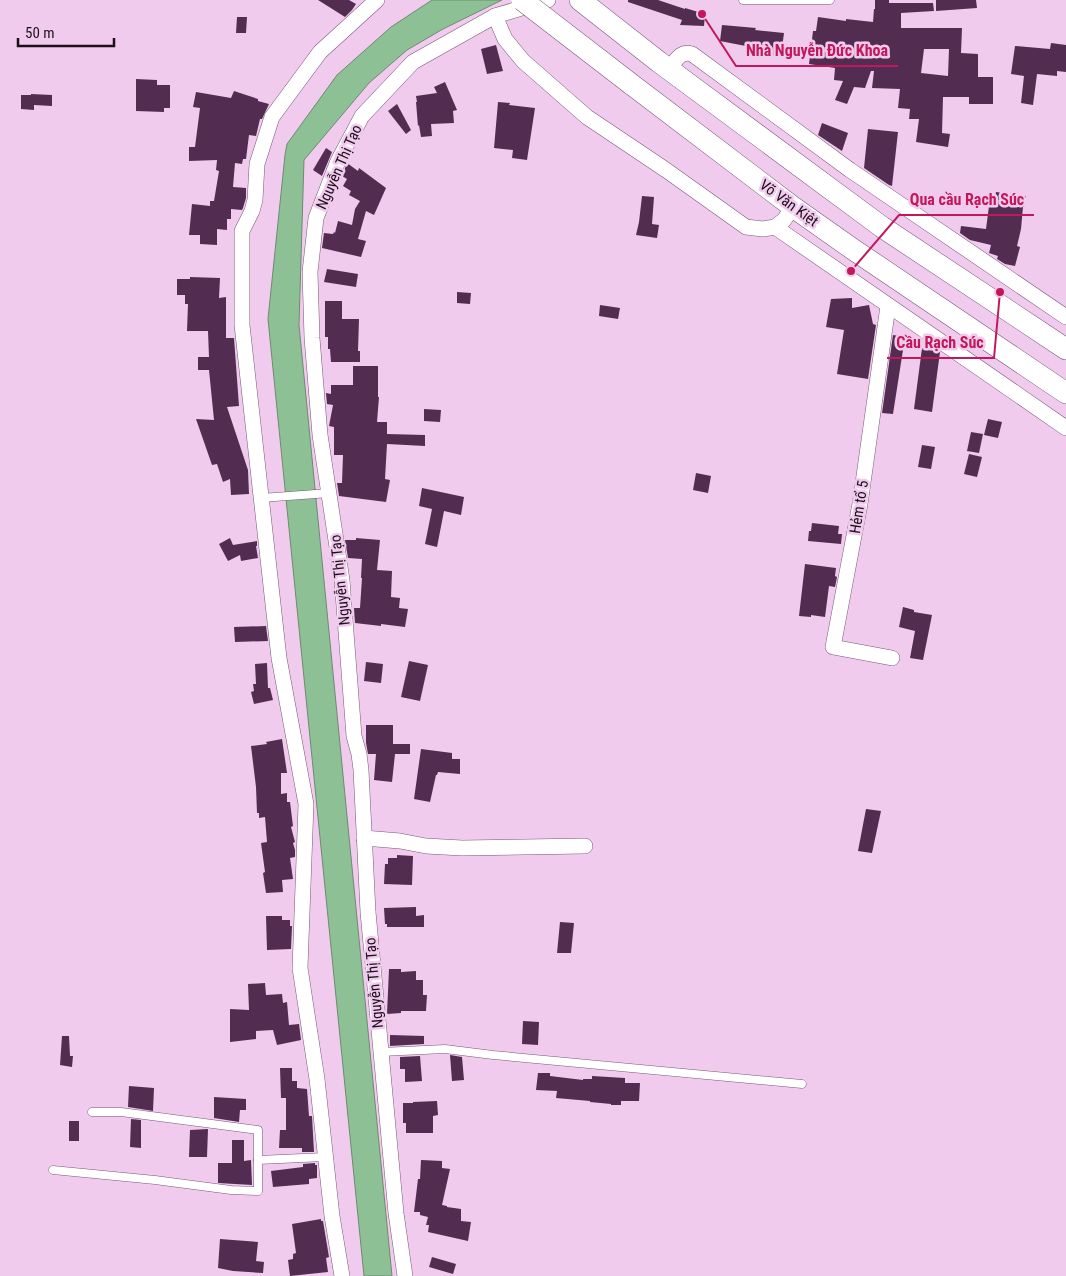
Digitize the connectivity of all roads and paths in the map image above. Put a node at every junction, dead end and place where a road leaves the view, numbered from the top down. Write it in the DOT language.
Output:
graph roads {
  1 [pos="377,0"];
  2 [pos="522,0"];
  3 [pos="548,0"];
  4 [pos="580,0"];
  5 [pos="743,0"];
  6 [pos="830,0"];
  7 [pos="495,16"];
  8 [pos="664,66"];
  9 [pos="794,206"];
  10 [pos="775,227"];
  11 [pos="888,306"];
  12 [pos="1066,318"];
  13 [pos="1066,349"];
  14 [pos="1066,394"];
  15 [pos="1066,428"];
  16 [pos="322,494"];
  17 [pos="268,498"];
  18 [pos="892,658"];
  19 [pos="364,838"];
  20 [pos="585,846"];
  21 [pos="380,1052"];
  22 [pos="802,1084"];
  23 [pos="92,1112"];
  24 [pos="326,1157"];
  25 [pos="258,1160"];
  26 [pos="53,1170"];
  27 [pos="342,1276"];
  28 [pos="405,1276"];
  1 -- 17 [label="street"];
  2 -- 9 [label="main road, Võ Văn Kiệt, bridge"];
  3 -- 7 [label="street, Nguyễn Thị Tạo"];
  4 -- 8 [label="main road"];
  5 -- 6 [label="lane"];
  7 -- 10 [label="street"];
  7 -- 16 [label="street, Nguyễn Thị Tạo"];
  8 -- 12 [label="street"];
  8 -- 13 [label="main road"];
  9 -- 10 [label="street"];
  9 -- 14 [label="main road, Võ Văn Kiệt"];
  10 -- 11 [label="street"];
  11 -- 15 [label="street"];
  11 -- 18 [label="street, Hẻm tổ 5"];
  16 -- 17 [label="lane"];
  16 -- 19 [label="street, Nguyễn Thị Tạo"];
  17 -- 24 [label="street"];
  19 -- 20 [label="street"];
  19 -- 21 [label="street, Nguyễn Thị Tạo"];
  21 -- 22 [label="lane"];
  21 -- 28 [label="street, Nguyễn Thị Tạo"];
  23 -- 25 [label="lane"];
  24 -- 25 [label="lane"];
  24 -- 27 [label="street"];
  25 -- 26 [label="lane"];
}
